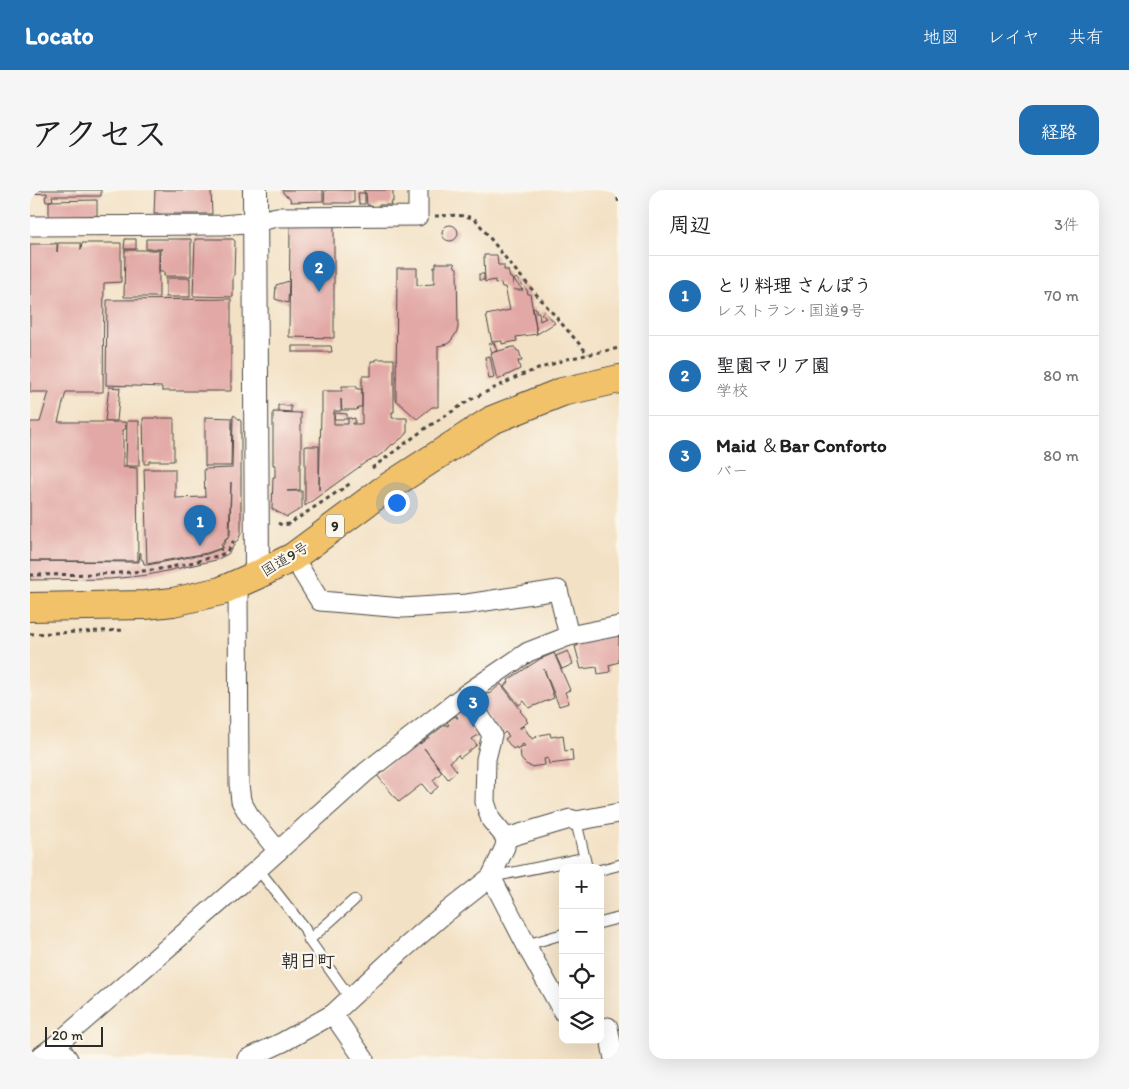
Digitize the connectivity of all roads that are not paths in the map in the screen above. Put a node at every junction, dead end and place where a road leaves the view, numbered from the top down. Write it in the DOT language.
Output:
graph roads {
  1 [pos="255,190"];
  2 [pos="418,190"];
  3 [pos="255,222"];
  4 [pos="30,226"];
  5 [pos="619,379"];
  6 [pos="293,557"];
  7 [pos="247,580"];
  8 [pos="30,606"];
  9 [pos="619,626"];
  10 [pos="569,636"];
  11 [pos="466,694"];
  12 [pos="619,814"];
  13 [pos="576,821"];
  14 [pos="506,838"];
  15 [pos="278,851"];
  16 [pos="586,863"];
  17 [pos="619,865"];
  18 [pos="258,869"];
  19 [pos="604,869"];
  20 [pos="492,877"];
  21 [pos="354,900"];
  22 [pos="619,918"];
  23 [pos="604,923"];
  24 [pos="559,935"];
  25 [pos="309,940"];
  26 [pos="526,945"];
  27 [pos="350,998"];
  28 [pos="559,1005"];
  29 [pos="333,1014"];
  30 [pos="609,1027"];
  31 [pos="56,1044"];
  32 [pos="37,1059"];
  33 [pos="68,1059"];
  34 [pos="247,1059"];
  35 [pos="364,1059"];
  36 [pos="614,1059"];
  1 -- 3 [label="street"];
  2 -- 3 [label="street"];
  3 -- 4 [label="street"];
  3 -- 7 [label="street"];
  5 -- 6 [label="highway, 国道9号 / 9"];
  6 -- 7 [label="highway, 国道9号 / 9"];
  6 -- 10 [label="street"];
  7 -- 8 [label="highway, 国道9号 / 9"];
  7 -- 15 [label="street"];
  9 -- 10 [label="street"];
  10 -- 11 [label="street"];
  11 -- 14 [label="street"];
  11 -- 15 [label="street"];
  12 -- 13 [label="street"];
  13 -- 14 [label="street"];
  13 -- 16 [label="lane"];
  14 -- 20 [label="street"];
  15 -- 18 [label="street"];
  16 -- 20 [label="lane"];
  17 -- 19 [label="lane"];
  18 -- 25 [label="lane"];
  18 -- 31 [label="street"];
  20 -- 26 [label="street"];
  20 -- 27 [label="street"];
  21 -- 25 [label="lane"];
  22 -- 23 [label="lane"];
  24 -- 26 [label="lane"];
  25 -- 27 [label="lane"];
  26 -- 28 [label="street"];
  27 -- 29 [label="street"];
  29 -- 34 [label="street"];
  29 -- 35 [label="street"];
  30 -- 36 [label="street"];
  31 -- 32 [label="street"];
  31 -- 33 [label="street"];
}
